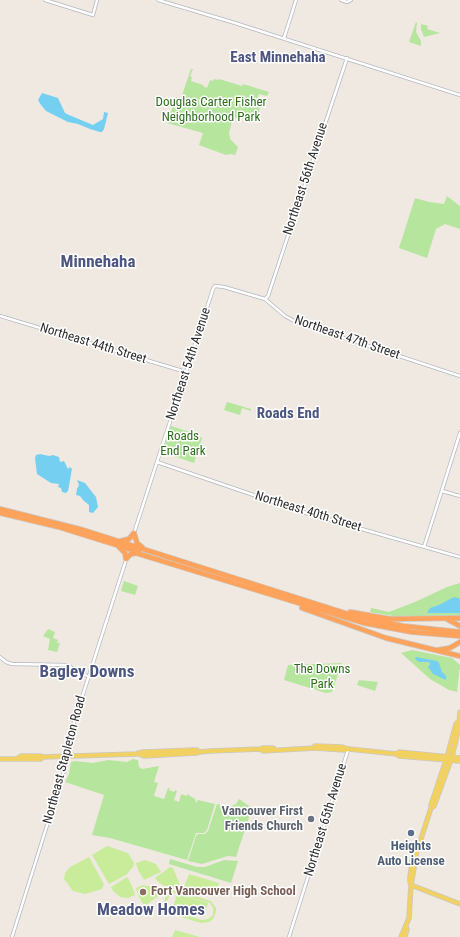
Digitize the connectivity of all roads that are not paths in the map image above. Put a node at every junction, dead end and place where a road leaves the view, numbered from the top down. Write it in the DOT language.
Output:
graph roads {
  1 [pos="45,0"];
  2 [pos="97,0"];
  3 [pos="158,0"];
  4 [pos="296,0"];
  5 [pos="341,0"];
  6 [pos="351,0"];
  7 [pos="284,38"];
  8 [pos="347,58"];
  9 [pos="460,95"];
  10 [pos="215,286"];
  11 [pos="265,299"];
  12 [pos="0,316"];
  13 [pos="186,372"];
  14 [pos="460,376"];
  15 [pos="460,433"];
  16 [pos="157,462"];
  17 [pos="442,491"];
  18 [pos="460,496"];
  19 [pos="0,509"];
  20 [pos="0,513"];
  21 [pos="134,533"];
  22 [pos="99,539"];
  23 [pos="120,541"];
  24 [pos="424,547"];
  25 [pos="158,556"];
  26 [pos="460,557"];
  27 [pos="126,559"];
  28 [pos="254,585"];
  29 [pos="262,592"];
  30 [pos="442,618"];
  31 [pos="460,618"];
  32 [pos="460,626"];
  33 [pos="460,632"];
  34 [pos="460,636"];
  35 [pos="460,642"];
  36 [pos="432,649"];
  37 [pos="460,656"];
  38 [pos="0,657"];
  39 [pos="89,677"];
  40 [pos="460,712"];
  41 [pos="348,749"];
  42 [pos="67,756"];
  43 [pos="449,758"];
  44 [pos="460,758"];
  45 [pos="0,759"];
  46 [pos="460,761"];
  47 [pos="437,792"];
  48 [pos="411,885"];
  49 [pos="460,904"];
  50 [pos="406,927"];
  51 [pos="12,937"];
  52 [pos="289,937"];
  53 [pos="401,937"];
  54 [pos="405,937"];
  1 -- 2 [label="street"];
  3 -- 7 [label="street"];
  4 -- 7 [label="street"];
  5 -- 6 [label="street"];
  7 -- 8 [label="street"];
  8 -- 9 [label="street"];
  8 -- 11 [label="street, Northeast 56th Avenue"];
  10 -- 11 [label="street, Northeast 47th Street"];
  10 -- 13 [label="street, Northeast 54th Avenue"];
  11 -- 14 [label="street, Northeast 47th Street"];
  12 -- 13 [label="street, Northeast 44th Street"];
  13 -- 16 [label="street, Northeast 54th Avenue"];
  15 -- 17 [label="street"];
  16 -- 21 [label="street, Northeast 54th Avenue"];
  16 -- 24 [label="street, Northeast 40th Street"];
  17 -- 18 [label="street"];
  17 -- 24 [label="street"];
  19 -- 23 [label="highway"];
  20 -- 22 [label="highway"];
  21 -- 23 [label="highway"];
  21 -- 25 [label="highway"];
  22 -- 25 [label="highway"];
  22 -- 27 [label="highway"];
  23 -- 25 [label="highway"];
  24 -- 26 [label="street, Northeast 40th Street"];
  25 -- 27 [label="highway"];
  25 -- 28 [label="highway"];
  25 -- 29 [label="highway"];
  27 -- 39 [label="street, Northeast Stapleton Road"];
  28 -- 30 [label="highway"];
  28 -- 33 [label="highway"];
  29 -- 34 [label="highway"];
  29 -- 36 [label="highway"];
  30 -- 31 [label="highway"];
  30 -- 32 [label="highway"];
  35 -- 36 [label="highway"];
  36 -- 37 [label="highway"];
  38 -- 39 [label="street"];
  39 -- 42 [label="street, Northeast Stapleton Road"];
  40 -- 43 [label="main road"];
  41 -- 42 [label="main road"];
  41 -- 43 [label="main road"];
  41 -- 52 [label="street, Northeast 65th Avenue"];
  42 -- 45 [label="main road"];
  42 -- 51 [label="street, Northeast Stapleton Road"];
  43 -- 44 [label="main road"];
  43 -- 46 [label="main road"];
  43 -- 47 [label="main road"];
  43 -- 47 [label="main road"];
  47 -- 48 [label="main road"];
  48 -- 49 [label="main road"];
  48 -- 50 [label="main road"];
  50 -- 53 [label="main road"];
  50 -- 54 [label="main road"];
}
